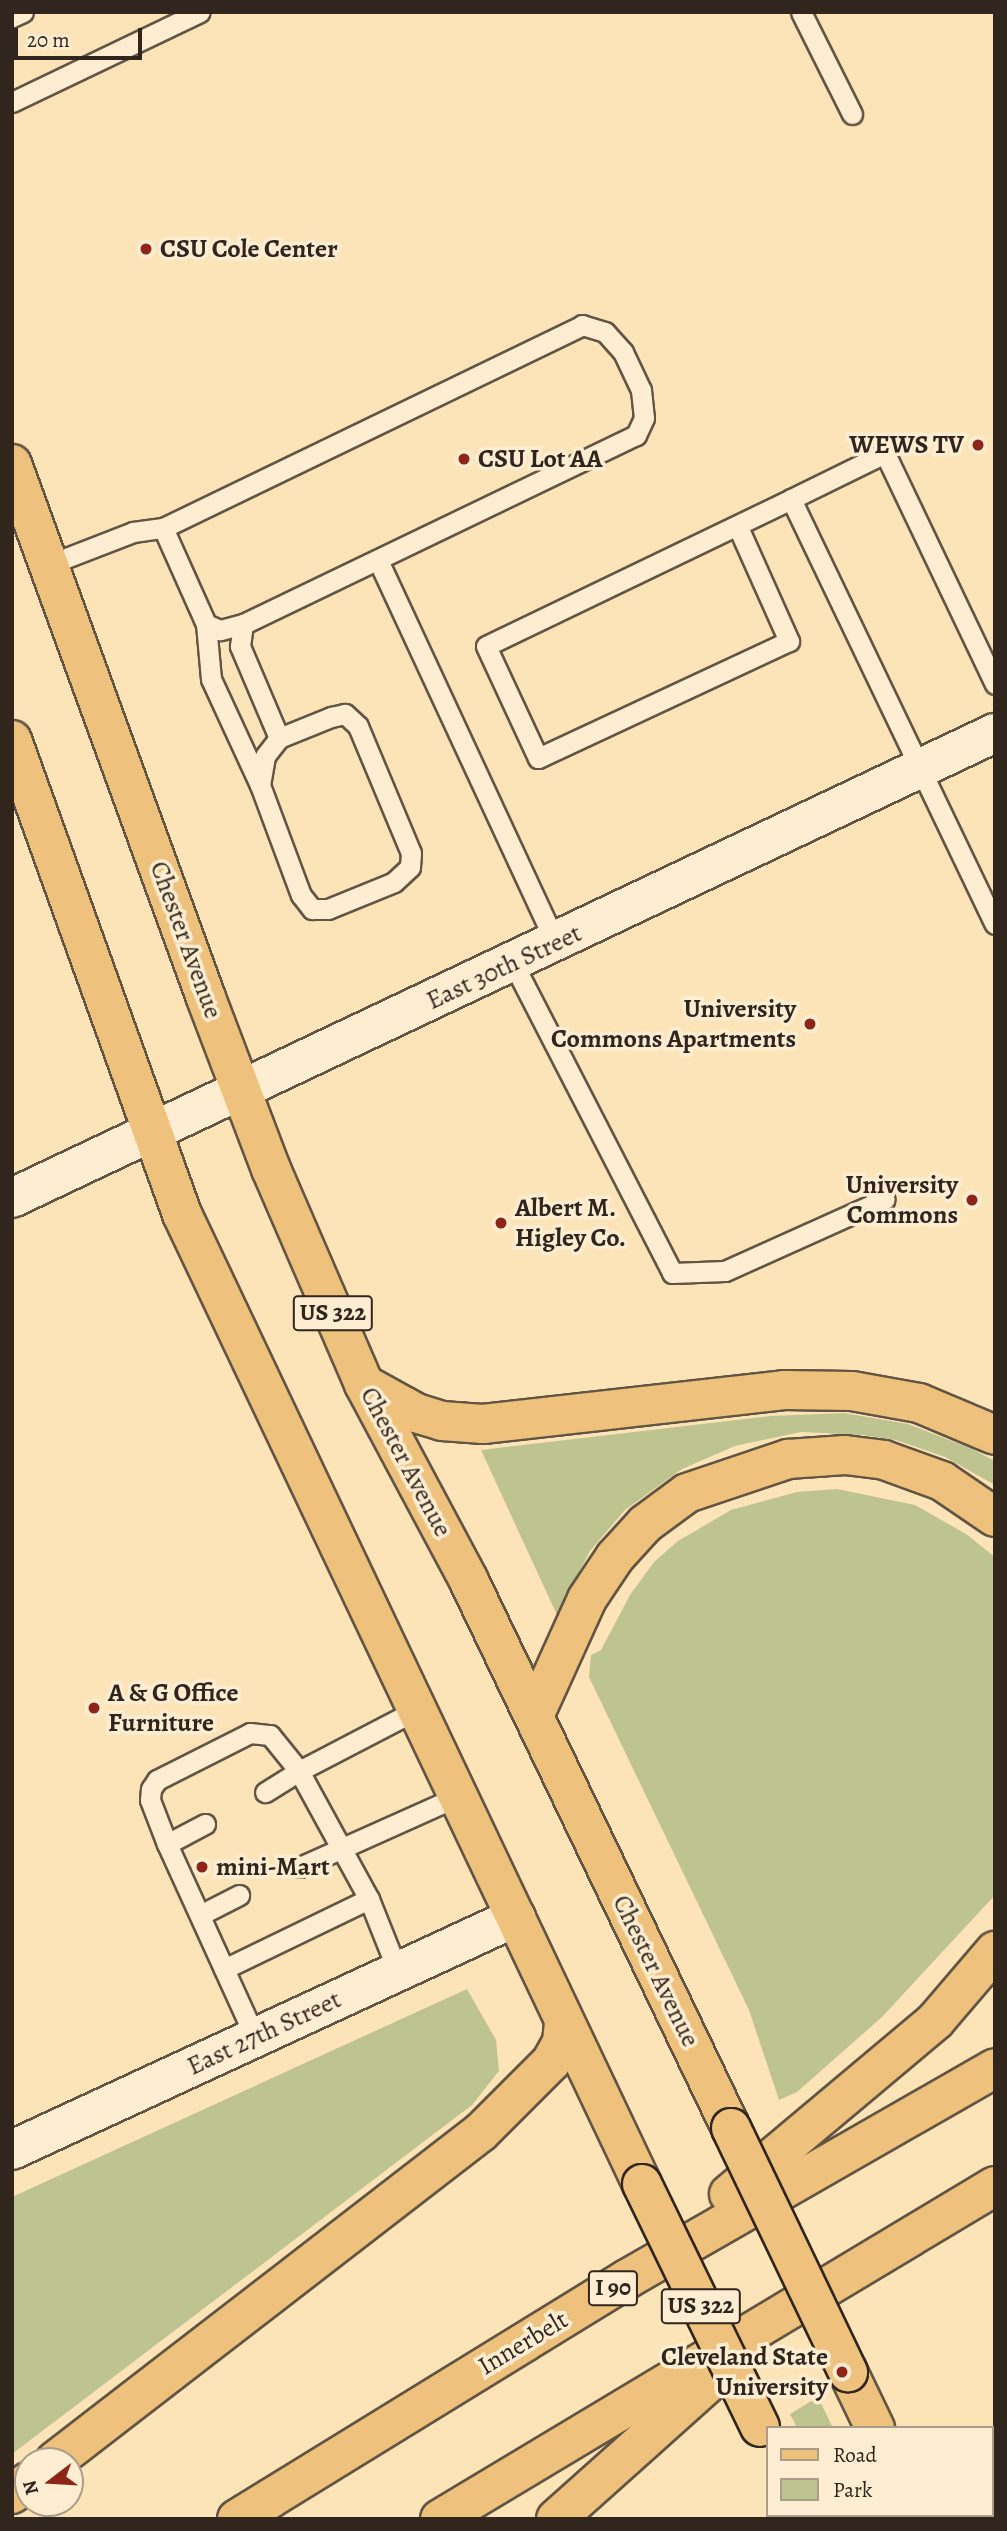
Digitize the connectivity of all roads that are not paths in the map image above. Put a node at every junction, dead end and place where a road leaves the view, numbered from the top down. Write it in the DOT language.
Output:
graph roads {
  1 [pos="23,12"];
  2 [pos="200,12"];
  3 [pos="801,12"];
  4 [pos="12,17"];
  5 [pos="12,102"];
  6 [pos="852,114"];
  7 [pos="12,464"];
  8 [pos="791,499"];
  9 [pos="738,527"];
  10 [pos="163,528"];
  11 [pos="378,560"];
  12 [pos="48,565"];
  13 [pos="206,624"];
  14 [pos="243,624"];
  15 [pos="993,681"];
  16 [pos="995,733"];
  17 [pos="279,738"];
  18 [pos="12,740"];
  19 [pos="920,768"];
  20 [pos="260,785"];
  21 [pos="995,924"];
  22 [pos="556,943"];
  23 [pos="513,963"];
  24 [pos="244,1089"];
  25 [pos="155,1131"];
  26 [pos="12,1198"];
  27 [pos="885,1199"];
  28 [pos="364,1384"];
  29 [pos="995,1435"];
  30 [pos="995,1517"];
  31 [pos="418,1709"];
  32 [pos="534,1716"];
  33 [pos="299,1771"];
  34 [pos="265,1792"];
  35 [pos="459,1796"];
  36 [pos="205,1824"];
  37 [pos="167,1843"];
  38 [pos="342,1849"];
  39 [pos="300,1867"];
  40 [pos="239,1895"];
  41 [pos="369,1899"];
  42 [pos="200,1915"];
  43 [pos="516,1917"];
  44 [pos="995,1951"];
  45 [pos="224,1969"];
  46 [pos="398,1972"];
  47 [pos="564,2022"];
  48 [pos="255,2037"];
  49 [pos="995,2068"];
  50 [pos="12,2150"];
  51 [pos="995,2186"];
  52 [pos="627,2280"];
  53 [pos="784,2316"];
  54 [pos="874,2426"];
  55 [pos="764,2435"];
  56 [pos="73,2447"];
  57 [pos="237,2519"];
  58 [pos="440,2519"];
  59 [pos="556,2519"];
  1 -- 4 [label="lane"];
  2 -- 5 [label="lane"];
  3 -- 6 [label="lane"];
  7 -- 12 [label="main road, Chester Avenue / US 322"];
  8 -- 9 [label="lane"];
  8 -- 15 [label="lane"];
  8 -- 19 [label="lane"];
  9 -- 9 [label="lane"];
  10 -- 11 [label="lane"];
  10 -- 12 [label="lane"];
  10 -- 13 [label="lane"];
  11 -- 14 [label="lane"];
  11 -- 22 [label="lane"];
  12 -- 24 [label="main road, Chester Avenue / US 322"];
  13 -- 14 [label="lane"];
  13 -- 20 [label="lane"];
  14 -- 17 [label="lane"];
  16 -- 19 [label="main road, East 30th Street"];
  17 -- 20 [label="lane"];
  17 -- 20 [label="lane"];
  18 -- 25 [label="main road, US 322"];
  19 -- 21 [label="lane"];
  19 -- 22 [label="main road, East 30th Street"];
  22 -- 23 [label="main road, East 30th Street"];
  23 -- 24 [label="main road, East 30th Street"];
  23 -- 27 [label="lane"];
  24 -- 25 [label="main road, East 30th Street"];
  24 -- 28 [label="main road, Chester Avenue / US 322"];
  25 -- 26 [label="main road, East 30th Street"];
  25 -- 31 [label="main road, US 322"];
  28 -- 29 [label="main road"];
  28 -- 32 [label="main road, Chester Avenue / US 322"];
  30 -- 32 [label="main road"];
  31 -- 33 [label="lane"];
  31 -- 35 [label="main road, US 322"];
  32 -- 54 [label="main road, Chester Avenue / US 322, bridge"];
  33 -- 34 [label="lane"];
  33 -- 37 [label="lane"];
  33 -- 38 [label="lane"];
  35 -- 38 [label="lane"];
  35 -- 43 [label="main road, US 322"];
  36 -- 37 [label="lane"];
  37 -- 42 [label="lane"];
  38 -- 39 [label="lane"];
  38 -- 41 [label="lane"];
  40 -- 42 [label="lane"];
  41 -- 45 [label="lane"];
  41 -- 46 [label="lane"];
  42 -- 45 [label="lane"];
  43 -- 46 [label="main road, East 27th Street"];
  43 -- 47 [label="main road, US 322"];
  44 -- 52 [label="main road"];
  45 -- 48 [label="lane"];
  46 -- 48 [label="main road, East 27th Street"];
  47 -- 55 [label="main road, US 322, bridge"];
  47 -- 56 [label="main road"];
  48 -- 50 [label="main road, East 27th Street"];
  49 -- 52 [label="main road, Innerbelt / I 90"];
  51 -- 53 [label="main road"];
  52 -- 57 [label="main road, Innerbelt / I 90"];
  53 -- 58 [label="main road"];
  53 -- 59 [label="main road"];
}
